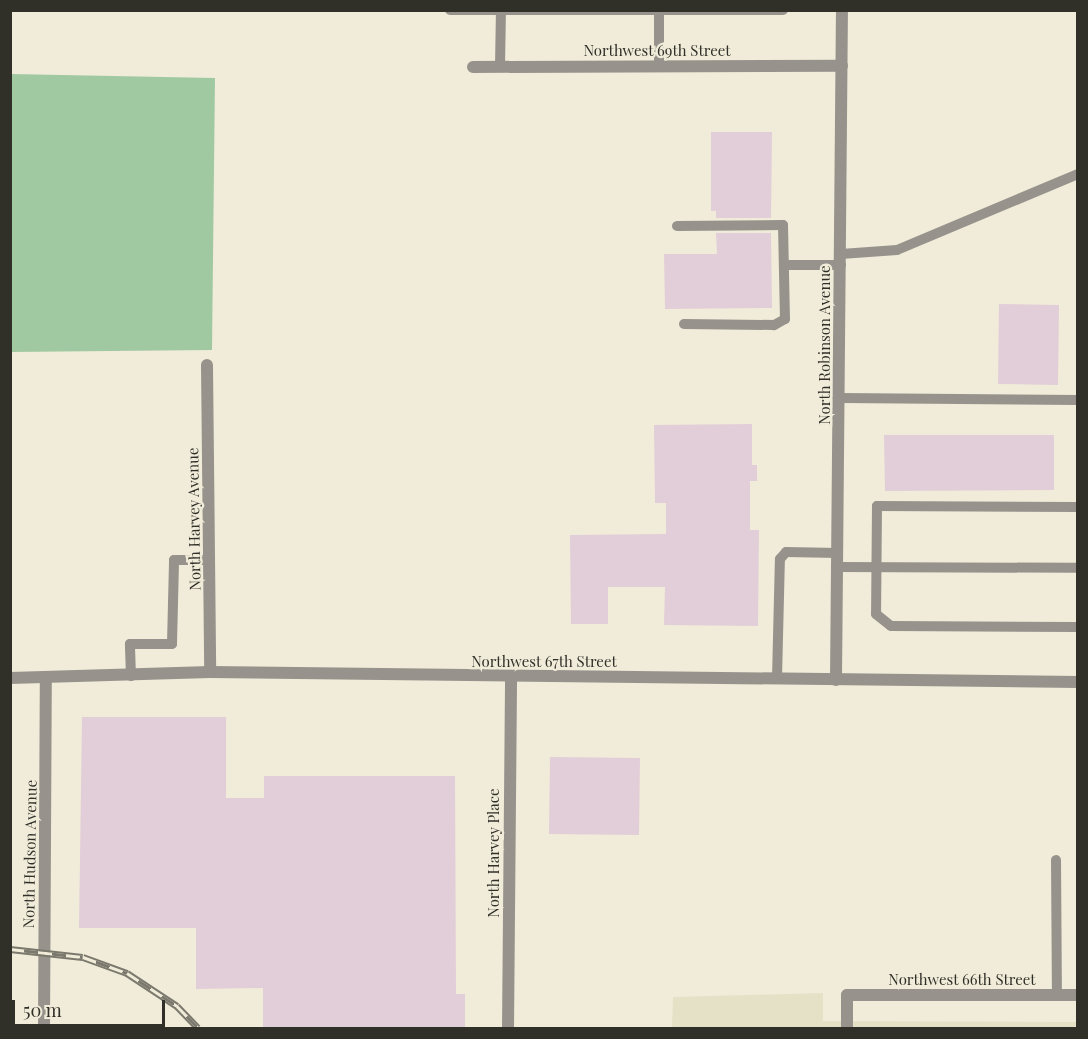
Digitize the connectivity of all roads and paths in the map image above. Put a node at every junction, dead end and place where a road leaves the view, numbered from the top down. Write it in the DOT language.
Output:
graph roads {
  1 [pos="450,10"];
  2 [pos="783,10"];
  3 [pos="842,10"];
  4 [pos="501,11"];
  5 [pos="659,11"];
  6 [pos="500,66"];
  7 [pos="659,66"];
  8 [pos="842,66"];
  9 [pos="473,67"];
  10 [pos="1077,174"];
  11 [pos="677,226"];
  12 [pos="841,259"];
  13 [pos="784,265"];
  14 [pos="684,324"];
  15 [pos="207,365"];
  16 [pos="840,398"];
  17 [pos="1077,400"];
  18 [pos="1077,507"];
  19 [pos="838,553"];
  20 [pos="210,560"];
  21 [pos="838,567"];
  22 [pos="877,567"];
  23 [pos="1077,568"];
  24 [pos="1077,627"];
  25 [pos="210,672"];
  26 [pos="131,676"];
  27 [pos="511,677"];
  28 [pos="10,678"];
  29 [pos="777,678"];
  30 [pos="46,679"];
  31 [pos="836,680"];
  32 [pos="1077,681"];
  33 [pos="1056,860"];
  34 [pos="1077,994"];
  35 [pos="1057,995"];
  36 [pos="44,1029"];
  37 [pos="508,1029"];
  38 [pos="847,1029"];
  1 -- 4 [label="lane"];
  2 -- 5 [label="lane"];
  3 -- 8 [label="street, North Robinson Avenue"];
  4 -- 5 [label="lane"];
  4 -- 6 [label="lane"];
  5 -- 7 [label="lane"];
  6 -- 7 [label="street, Northwest 69th Street"];
  6 -- 9 [label="street, Northwest 69th Street"];
  7 -- 8 [label="street, Northwest 69th Street"];
  8 -- 12 [label="street, North Robinson Avenue"];
  10 -- 12 [label="lane"];
  11 -- 13 [label="lane"];
  12 -- 13 [label="lane"];
  12 -- 16 [label="street, North Robinson Avenue"];
  13 -- 14 [label="lane"];
  15 -- 20 [label="street, North Harvey Avenue"];
  16 -- 17 [label="lane"];
  16 -- 19 [label="street, North Robinson Avenue"];
  18 -- 22 [label="lane"];
  19 -- 21 [label="street, North Robinson Avenue"];
  19 -- 29 [label="lane"];
  20 -- 25 [label="street, North Harvey Avenue"];
  20 -- 26 [label="lane"];
  21 -- 22 [label="lane"];
  21 -- 31 [label="street, North Robinson Avenue"];
  22 -- 23 [label="lane"];
  22 -- 24 [label="lane"];
  25 -- 26 [label="street, Northwest 67th Street"];
  25 -- 27 [label="street, Northwest 67th Street"];
  26 -- 30 [label="street, Northwest 67th Street"];
  27 -- 29 [label="street, Northwest 67th Street"];
  27 -- 37 [label="street, North Harvey Place"];
  28 -- 30 [label="street, Northwest 67th Street"];
  29 -- 31 [label="street, Northwest 67th Street"];
  30 -- 36 [label="street, North Hudson Avenue"];
  31 -- 32 [label="street, Northwest 67th Street"];
  33 -- 35 [label="lane"];
  34 -- 35 [label="street, Northwest 66th Street"];
  35 -- 38 [label="street, Northwest 66th Street"];
}
